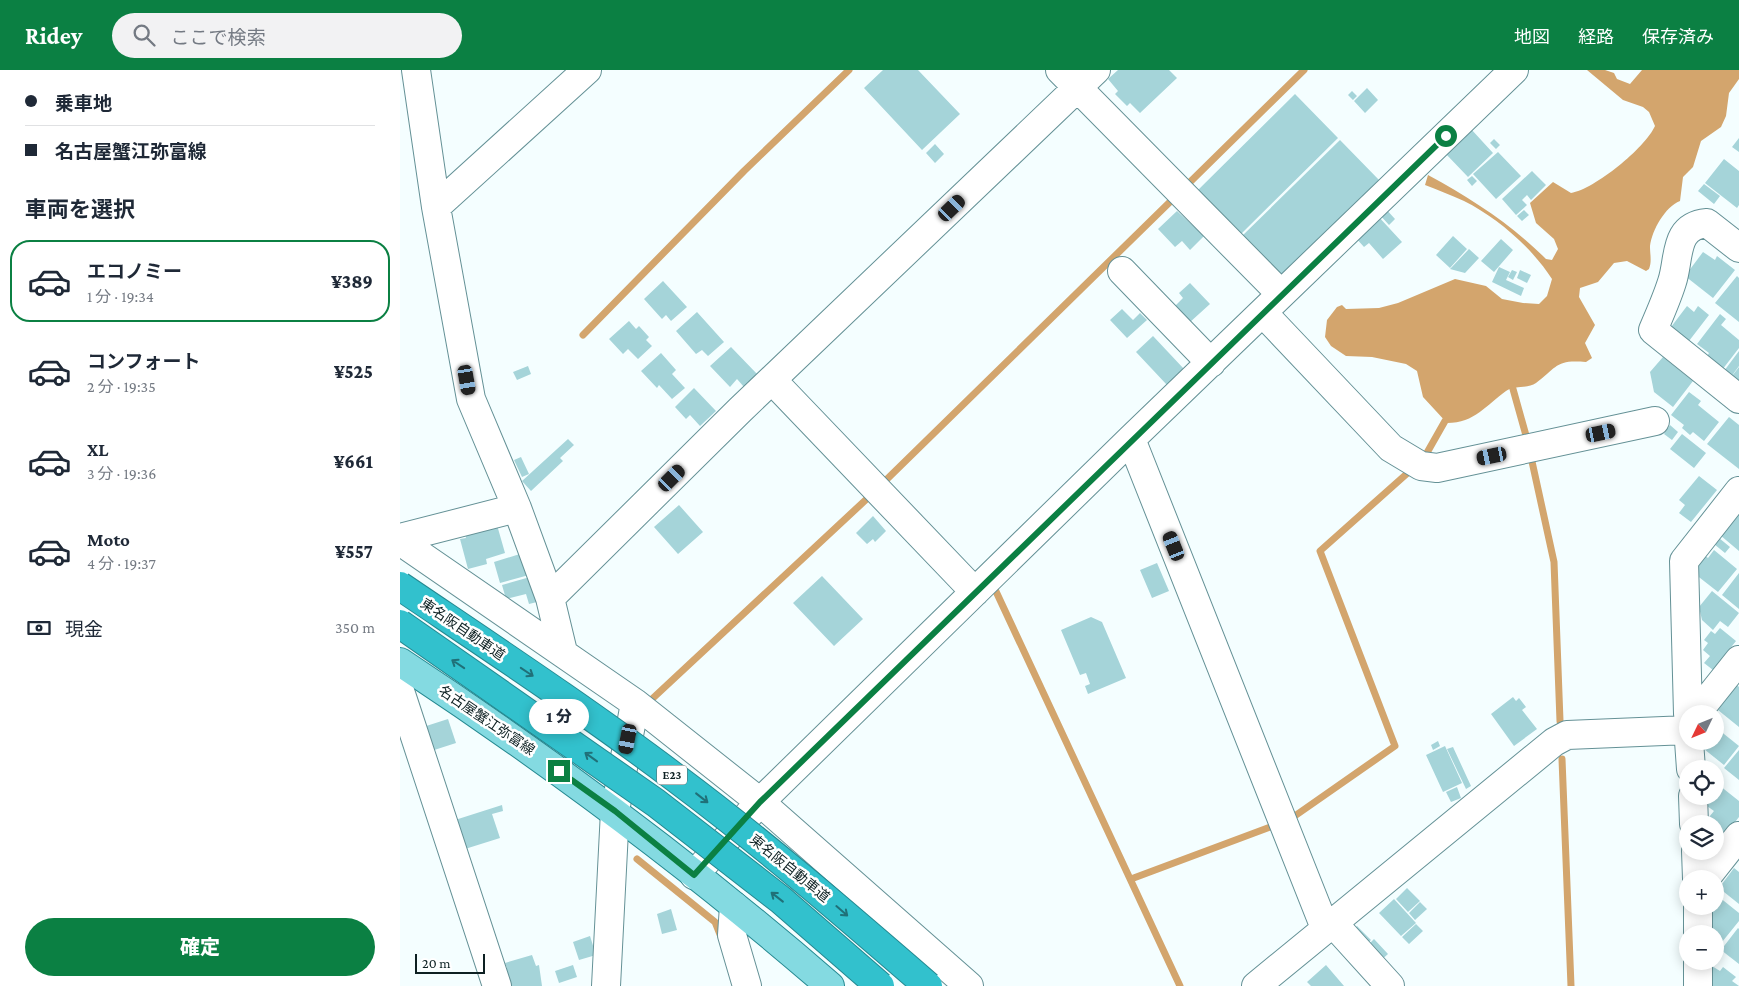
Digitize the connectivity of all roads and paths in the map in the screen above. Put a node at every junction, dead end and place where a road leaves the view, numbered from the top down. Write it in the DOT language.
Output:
graph roads {
  1 [pos="416,70"];
  2 [pos="587,70"];
  3 [pos="1514,70"];
  4 [pos="1078,76"];
  5 [pos="436,207"];
  6 [pos="1739,248"];
  7 [pos="1122,271"];
  8 [pos="1272,304"];
  9 [pos="1211,363"];
  10 [pos="772,380"];
  11 [pos="1739,399"];
  12 [pos="1655,421"];
  13 [pos="1131,439"];
  14 [pos="1739,491"];
  15 [pos="517,508"];
  16 [pos="400,540"];
  17 [pos="400,586"];
  18 [pos="975,592"];
  19 [pos="550,598"];
  20 [pos="400,624"];
  21 [pos="563,652"];
  22 [pos="1739,660"];
  23 [pos="400,662"];
  24 [pos="400,691"];
  25 [pos="636,704"];
  26 [pos="1688,705"];
  27 [pos="1703,705"];
  28 [pos="1679,730"];
  29 [pos="760,802"];
  30 [pos="615,811"];
  31 [pos="1739,836"];
  32 [pos="1712,870"];
  33 [pos="694,875"];
  34 [pos="734,906"];
  35 [pos="1329,925"];
  36 [pos="1698,970"];
  37 [pos="497,986"];
  38 [pos="606,986"];
  39 [pos="748,986"];
  40 [pos="830,986"];
  41 [pos="880,986"];
  42 [pos="928,986"];
  43 [pos="969,986"];
  44 [pos="1256,986"];
  45 [pos="1390,986"];
  46 [pos="1698,986"];
  1 -- 5 [label="street"];
  2 -- 5 [label="street"];
  3 -- 8 [label="street"];
  4 -- 8 [label="street"];
  4 -- 10 [label="street"];
  5 -- 15 [label="street"];
  6 -- 11 [label="street"];
  7 -- 9 [label="street"];
  8 -- 9 [label="street"];
  8 -- 12 [label="street"];
  9 -- 13 [label="street"];
  10 -- 18 [label="street"];
  10 -- 19 [label="street"];
  13 -- 18 [label="street"];
  13 -- 35 [label="street"];
  14 -- 26 [label="street"];
  15 -- 16 [label="street"];
  15 -- 19 [label="street"];
  16 -- 21 [label="street"];
  17 -- 42 [label="highway, 東名阪自動車道 / E23, one-way, bridge"];
  18 -- 29 [label="street"];
  19 -- 21 [label="street"];
  41 -- 20 [label="highway, E23, one-way, bridge"];
  21 -- 25 [label="street"];
  22 -- 27 [label="street"];
  23 -- 30 [label="main road, 名古屋蟹江弥富線"];
  24 -- 37 [label="street"];
  25 -- 29 [label="street"];
  25 -- 30 [label="street"];
  28 -- 35 [label="street"];
  29 -- 33 [label="street"];
  29 -- 43 [label="street"];
  30 -- 33 [label="main road, 名古屋蟹江弥富線"];
  30 -- 38 [label="street"];
  31 -- 32 [label="street"];
  33 -- 34 [label="main road, 名古屋蟹江弥富線"];
  34 -- 39 [label="street"];
  34 -- 40 [label="main road, 名古屋蟹江弥富線"];
  35 -- 44 [label="street"];
  35 -- 45 [label="street"];
  36 -- 46 [label="street"];
}
